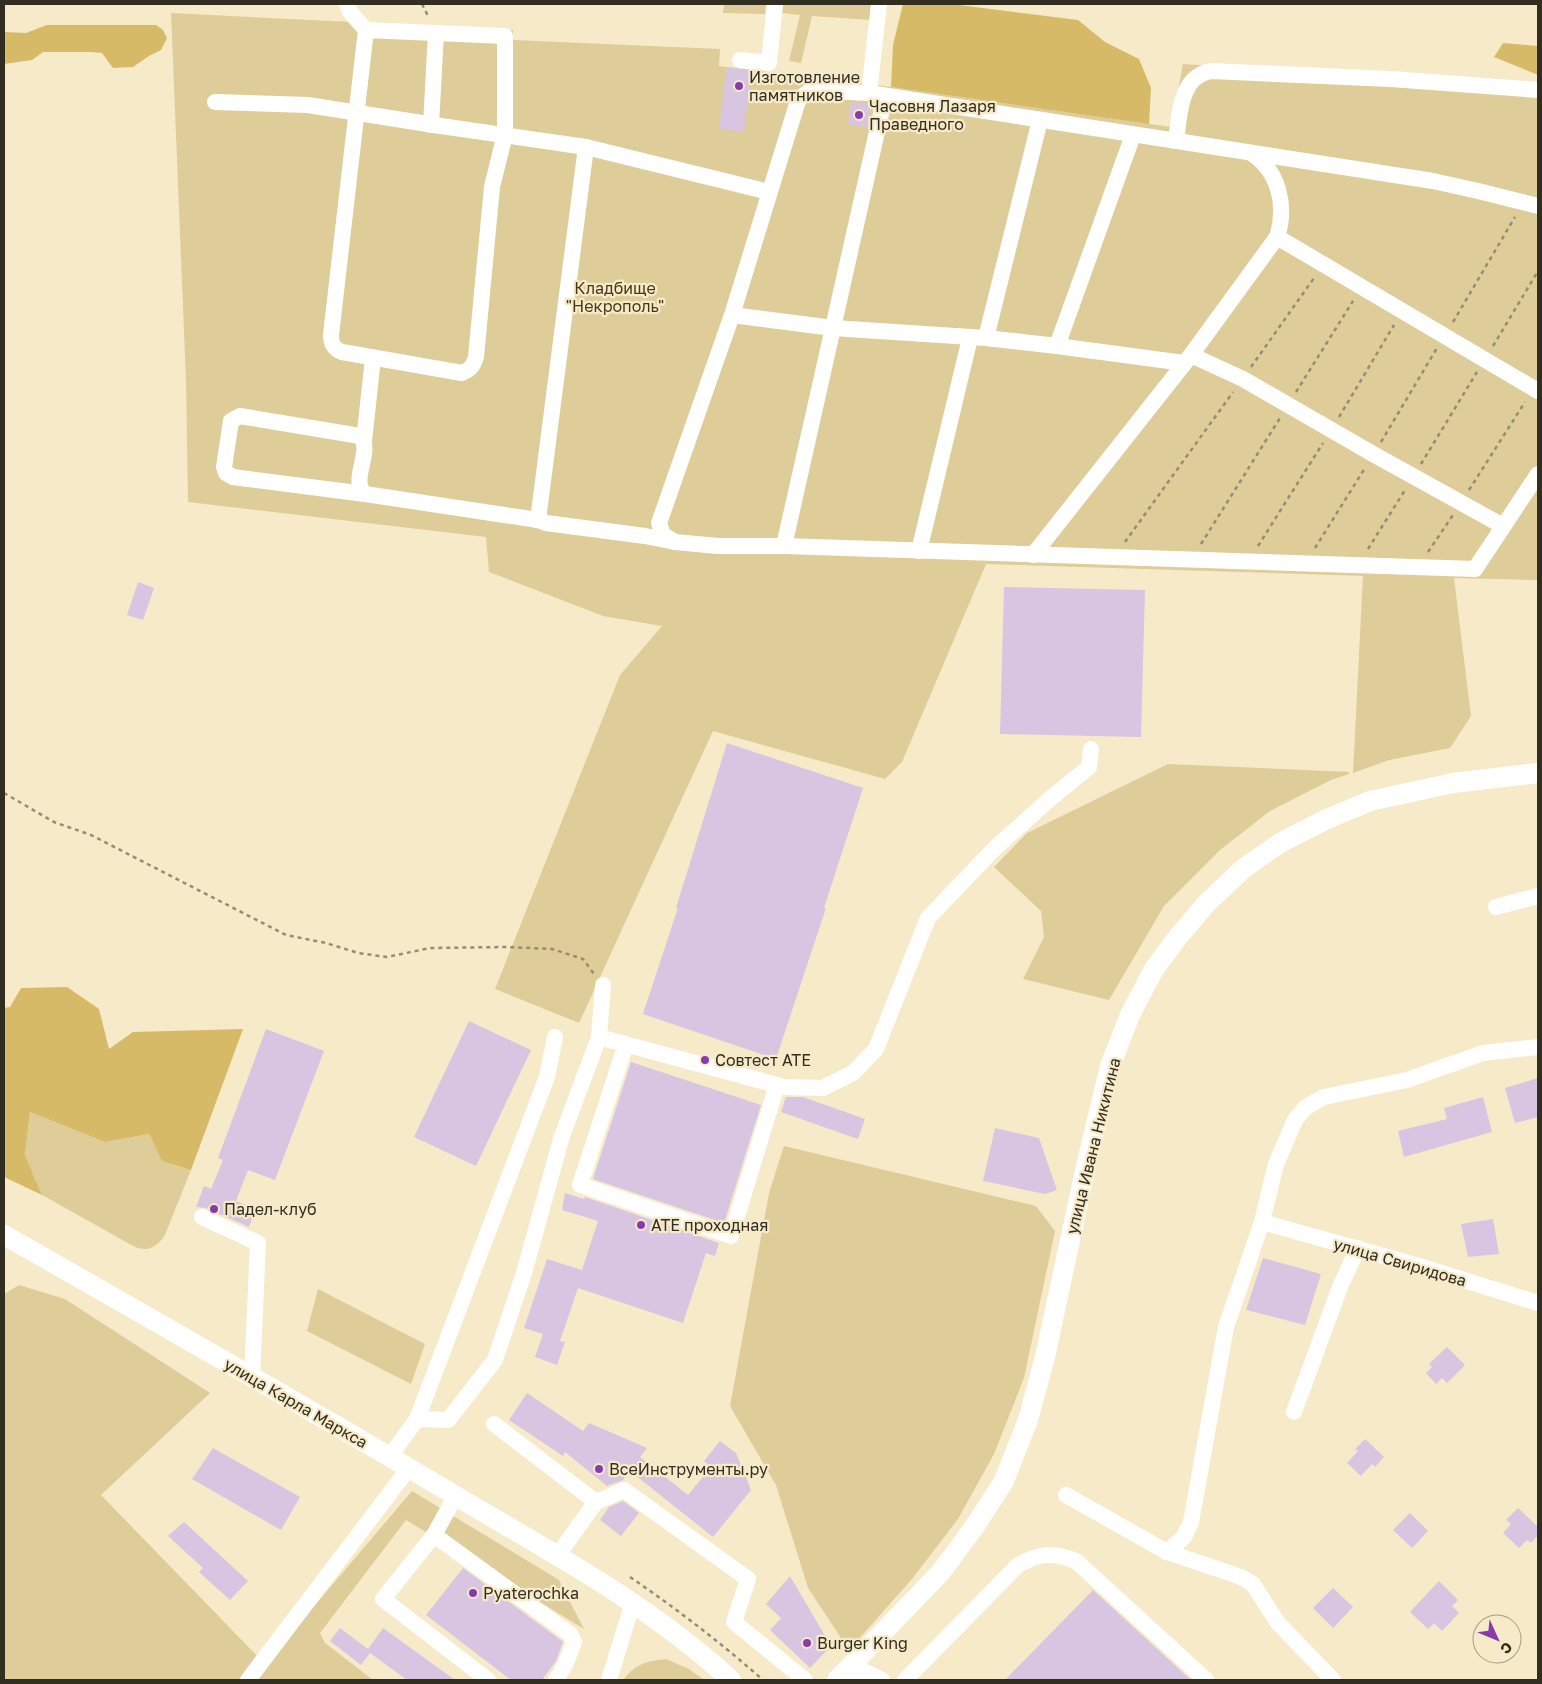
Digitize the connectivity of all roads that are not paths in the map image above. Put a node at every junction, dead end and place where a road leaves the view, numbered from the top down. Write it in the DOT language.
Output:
graph roads {
  1 [pos="347,4"];
  2 [pos="775,4"];
  3 [pos="879,4"];
  4 [pos="366,30"];
  5 [pos="436,33"];
  6 [pos="740,60"];
  7 [pos="1538,90"];
  8 [pos="877,94"];
  9 [pos="214,102"];
  10 [pos="356,113"];
  11 [pos="1040,120"];
  12 [pos="431,125"];
  13 [pos="505,134"];
  14 [pos="1133,135"];
  15 [pos="1176,141"];
  16 [pos="586,147"];
  17 [pos="1251,153"];
  18 [pos="1286,158"];
  19 [pos="1275,178"];
  20 [pos="769,192"];
  21 [pos="1531,204"];
  22 [pos="1277,237"];
  23 [pos="732,315"];
  24 [pos="833,328"];
  25 [pos="978,338"];
  26 [pos="1057,346"];
  27 [pos="373,358"];
  28 [pos="1187,359"];
  29 [pos="1536,390"];
  30 [pos="361,434"];
  31 [pos="1538,474"];
  32 [pos="358,490"];
  33 [pos="538,520"];
  34 [pos="660,523"];
  35 [pos="1503,526"];
  36 [pos="645,536"];
  37 [pos="675,542"];
  38 [pos="784,546"];
  39 [pos="919,551"];
  40 [pos="1033,555"];
  41 [pos="1091,749"];
  42 [pos="1538,774"];
  43 [pos="1538,896"];
  44 [pos="1496,907"];
  45 [pos="603,985"];
  46 [pos="555,1037"];
  47 [pos="599,1037"];
  48 [pos="626,1044"];
  49 [pos="1538,1047"];
  50 [pos="777,1085"];
  51 [pos="202,1217"];
  52 [pos="1262,1222"];
  53 [pos="4,1236"];
  54 [pos="1358,1248"];
  55 [pos="1538,1303"];
  56 [pos="252,1377"];
  57 [pos="1294,1412"];
  58 [pos="417,1419"];
  59 [pos="494,1424"];
  60 [pos="390,1456"];
  61 [pos="409,1468"];
  62 [pos="1066,1495"];
  63 [pos="456,1496"];
  64 [pos="596,1502"];
  65 [pos="434,1535"];
  66 [pos="1167,1552"];
  67 [pos="557,1556"];
  68 [pos="633,1602"];
  69 [pos="842,1675"];
  70 [pos="248,1680"];
  71 [pos="488,1680"];
  72 [pos="556,1680"];
  73 [pos="609,1680"];
  74 [pos="731,1680"];
  75 [pos="805,1680"];
  76 [pos="882,1680"];
  77 [pos="905,1680"];
  78 [pos="1206,1680"];
  79 [pos="1332,1680"];
  1 -- 4 [label="street"];
  2 -- 6 [label="street"];
  3 -- 8 [label="street"];
  4 -- 5 [label="street"];
  4 -- 10 [label="street"];
  5 -- 12 [label="street"];
  5 -- 13 [label="street"];
  7 -- 15 [label="street"];
  8 -- 11 [label="street"];
  8 -- 20 [label="street"];
  8 -- 24 [label="street"];
  9 -- 10 [label="street"];
  10 -- 12 [label="street"];
  10 -- 27 [label="street"];
  11 -- 14 [label="street"];
  11 -- 25 [label="street"];
  12 -- 13 [label="street"];
  13 -- 16 [label="street"];
  13 -- 27 [label="street"];
  14 -- 15 [label="street"];
  14 -- 26 [label="street"];
  15 -- 17 [label="street"];
  16 -- 20 [label="street"];
  16 -- 33 [label="street"];
  17 -- 18 [label="street"];
  17 -- 19 [label="street"];
  18 -- 19 [label="street"];
  18 -- 21 [label="street"];
  19 -- 22 [label="street"];
  20 -- 23 [label="street"];
  22 -- 28 [label="street"];
  22 -- 29 [label="street"];
  23 -- 24 [label="street"];
  23 -- 34 [label="street"];
  24 -- 25 [label="street"];
  24 -- 38 [label="street"];
  25 -- 26 [label="street"];
  25 -- 39 [label="street"];
  26 -- 28 [label="street"];
  27 -- 30 [label="street"];
  28 -- 35 [label="street"];
  28 -- 40 [label="street"];
  30 -- 32 [label="street"];
  30 -- 32 [label="street"];
  31 -- 35 [label="street"];
  32 -- 33 [label="street"];
  33 -- 36 [label="street"];
  34 -- 36 [label="street"];
  34 -- 37 [label="street"];
  35 -- 40 [label="street"];
  36 -- 37 [label="street"];
  37 -- 38 [label="street"];
  38 -- 39 [label="street"];
  39 -- 40 [label="street"];
  41 -- 50 [label="street"];
  42 -- 69 [label="main road, улица Ивана Никитина"];
  43 -- 44 [label="street"];
  45 -- 47 [label="street"];
  46 -- 58 [label="street"];
  47 -- 48 [label="street"];
  47 -- 58 [label="street"];
  48 -- 50 [label="street"];
  48 -- 50 [label="street"];
  49 -- 52 [label="street"];
  51 -- 56 [label="street"];
  52 -- 54 [label="street, улица Свиридова"];
  52 -- 66 [label="street"];
  53 -- 56 [label="main road, улица Карла Маркса"];
  54 -- 55 [label="street, улица Свиридова"];
  54 -- 57 [label="street"];
  56 -- 60 [label="main road, улица Карла Маркса"];
  58 -- 60 [label="street"];
  59 -- 64 [label="street"];
  60 -- 61 [label="main road, улица Карла Маркса"];
  61 -- 63 [label="main road, улица Карла Маркса"];
  61 -- 70 [label="street"];
  62 -- 66 [label="street"];
  63 -- 65 [label="street"];
  63 -- 67 [label="main road, улица Карла Маркса"];
  64 -- 67 [label="street"];
  64 -- 75 [label="street"];
  65 -- 71 [label="street"];
  65 -- 72 [label="street"];
  66 -- 79 [label="street"];
  67 -- 68 [label="main road, улица Карла Маркса"];
  68 -- 73 [label="street"];
  68 -- 74 [label="main road, улица Карла Маркса"];
  69 -- 76 [label="street"];
  77 -- 78 [label="street"];
}
